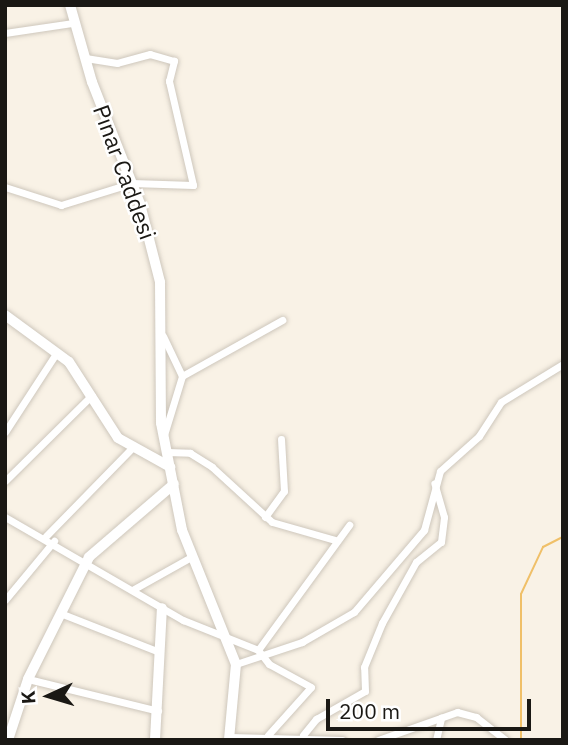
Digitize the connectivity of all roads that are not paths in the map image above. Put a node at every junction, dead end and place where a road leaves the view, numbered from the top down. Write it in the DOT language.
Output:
graph roads {
  1 [pos="70,5"];
  2 [pos="74,23"];
  3 [pos="5,33"];
  4 [pos="84,58"];
  5 [pos="132,183"];
  6 [pos="5,187"];
  7 [pos="5,315"];
  8 [pos="282,320"];
  9 [pos="159,329"];
  10 [pos="57,352"];
  11 [pos="563,364"];
  12 [pos="182,376"];
  13 [pos="92,394"];
  14 [pos="5,432"];
  15 [pos="163,435"];
  16 [pos="281,439"];
  17 [pos="132,449"];
  18 [pos="167,452"];
  19 [pos="170,467"];
  20 [pos="5,481"];
  21 [pos="434,483"];
  22 [pos="174,484"];
  23 [pos="5,517"];
  24 [pos="265,517"];
  25 [pos="349,525"];
  26 [pos="46,536"];
  27 [pos="335,540"];
  28 [pos="54,541"];
  29 [pos="191,557"];
  30 [pos="87,561"];
  31 [pos="134,589"];
  32 [pos="5,600"];
  33 [pos="162,608"];
  34 [pos="60,613"];
  35 [pos="229,634"];
  36 [pos="159,652"];
  37 [pos="258,652"];
  38 [pos="236,664"];
  39 [pos="28,679"];
  40 [pos="158,711"];
  41 [pos="441,718"];
  42 [pos="268,735"];
  43 [pos="303,735"];
  44 [pos="282,737"];
  45 [pos="230,738"];
  46 [pos="8,740"];
  47 [pos="155,740"];
  48 [pos="342,740"];
  49 [pos="378,740"];
  50 [pos="436,740"];
  51 [pos="505,740"];
  1 -- 2 [label="street, Pınar Caddesi"];
  2 -- 3 [label="street"];
  2 -- 4 [label="street, Pınar Caddesi"];
  4 -- 5 [label="street, Pınar Caddesi"];
  4 -- 5 [label="street"];
  5 -- 6 [label="street"];
  5 -- 9 [label="street, Pınar Caddesi"];
  7 -- 10 [label="street"];
  8 -- 12 [label="street"];
  9 -- 12 [label="street"];
  9 -- 15 [label="street, Pınar Caddesi"];
  10 -- 13 [label="street"];
  10 -- 14 [label="street"];
  11 -- 21 [label="street"];
  12 -- 15 [label="street"];
  13 -- 17 [label="street"];
  13 -- 20 [label="street"];
  15 -- 18 [label="street, Pınar Caddesi"];
  16 -- 24 [label="street"];
  17 -- 19 [label="street"];
  17 -- 26 [label="street"];
  18 -- 19 [label="street, Pınar Caddesi"];
  18 -- 24 [label="street"];
  19 -- 22 [label="street, Pınar Caddesi"];
  21 -- 37 [label="street"];
  21 -- 43 [label="street"];
  22 -- 29 [label="street, Pınar Caddesi"];
  22 -- 30 [label="street"];
  23 -- 26 [label="street"];
  24 -- 27 [label="street"];
  25 -- 27 [label="street"];
  26 -- 28 [label="street"];
  27 -- 37 [label="street"];
  28 -- 30 [label="street"];
  28 -- 32 [label="street"];
  29 -- 31 [label="street"];
  29 -- 35 [label="street, Pınar Caddesi"];
  30 -- 31 [label="street"];
  30 -- 34 [label="street"];
  31 -- 33 [label="street"];
  33 -- 35 [label="street"];
  33 -- 36 [label="street"];
  34 -- 36 [label="street"];
  34 -- 39 [label="street"];
  35 -- 37 [label="street"];
  35 -- 38 [label="street, Pınar Caddesi"];
  36 -- 40 [label="street"];
  37 -- 38 [label="street"];
  37 -- 42 [label="street"];
  38 -- 45 [label="street, Pınar Caddesi"];
  39 -- 40 [label="street"];
  39 -- 46 [label="street"];
  40 -- 47 [label="street"];
  41 -- 49 [label="street"];
  41 -- 50 [label="street"];
  41 -- 51 [label="street"];
  42 -- 44 [label="street"];
  42 -- 45 [label="street"];
  43 -- 44 [label="street"];
  43 -- 48 [label="street"];
}
